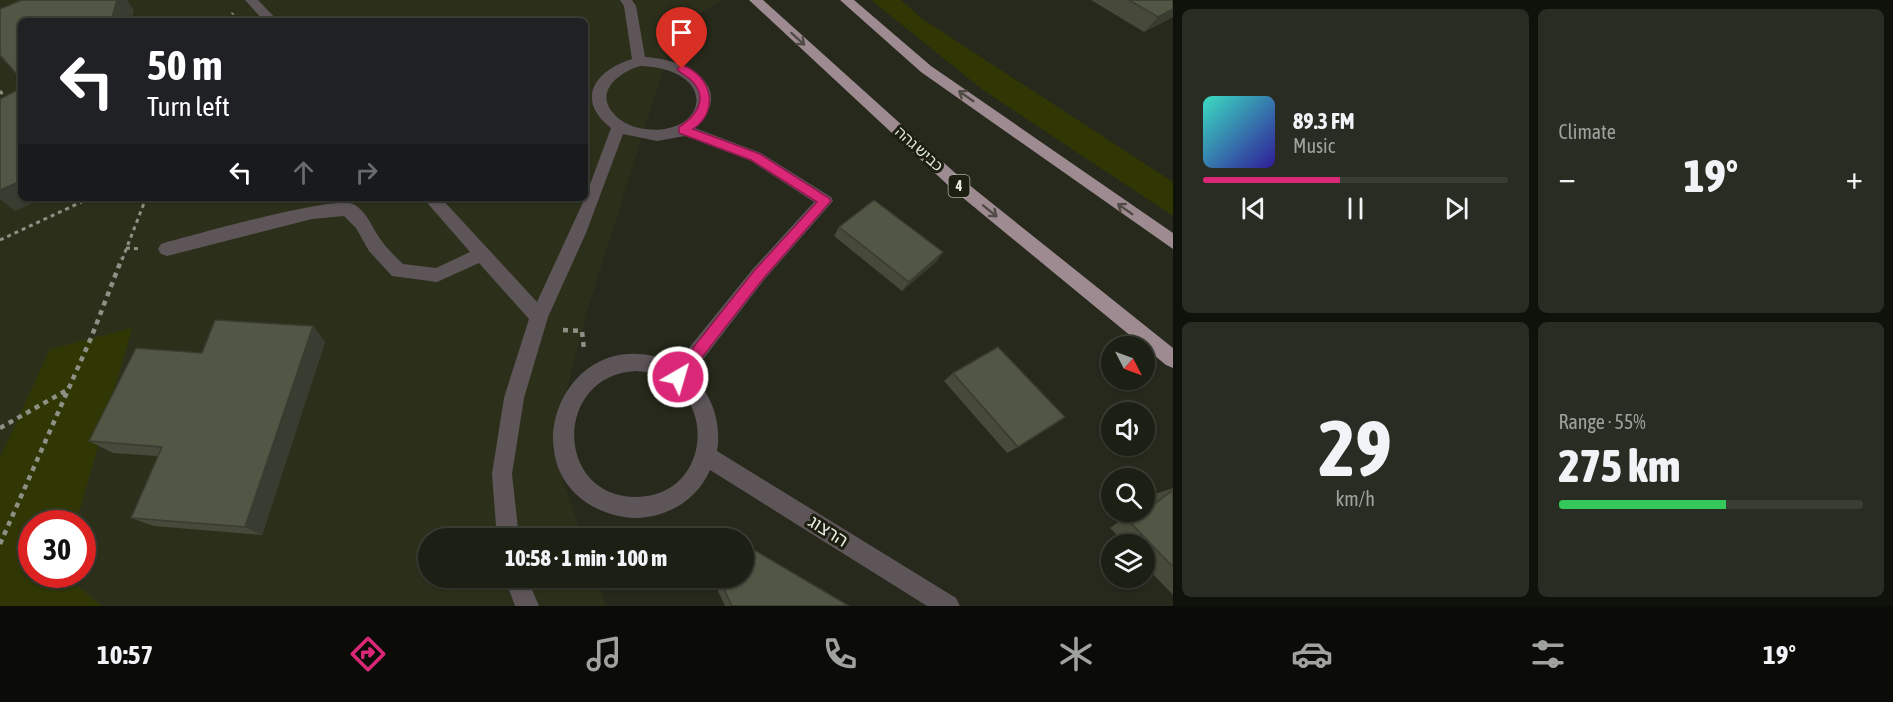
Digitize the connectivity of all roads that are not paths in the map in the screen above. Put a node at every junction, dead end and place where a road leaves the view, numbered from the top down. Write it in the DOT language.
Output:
graph roads {
  1 [pos="251,0"];
  2 [pos="626,0"];
  3 [pos="755,0"];
  4 [pos="846,0"];
  5 [pos="268,18"];
  6 [pos="639,63"];
  7 [pos="619,126"];
  8 [pos="683,130"];
  9 [pos="434,201"];
  10 [pos="1173,242"];
  11 [pos="167,249"];
  12 [pos="482,254"];
  13 [pos="537,323"];
  14 [pos="1173,359"];
  15 [pos="678,377"];
  16 [pos="708,457"];
  17 [pos="507,528"];
  18 [pos="520,588"];
  19 [pos="527,606"];
  20 [pos="948,606"];
  1 -- 5 [label="street"];
  2 -- 6 [label="street"];
  3 -- 14 [label="highway, כביש גהה / 4, one-way"];
  10 -- 4 [label="highway, one-way"];
  6 -- 7 [label="street"];
  6 -- 8 [label="street"];
  7 -- 8 [label="street"];
  7 -- 13 [label="street"];
  8 -- 15 [label="street"];
  9 -- 12 [label="street"];
  11 -- 12 [label="street"];
  12 -- 13 [label="street"];
  13 -- 17 [label="street"];
  15 -- 16 [label="street"];
  15 -- 16 [label="street"];
  16 -- 20 [label="street, הרצוג"];
  18 -- 19 [label="street"];
}
